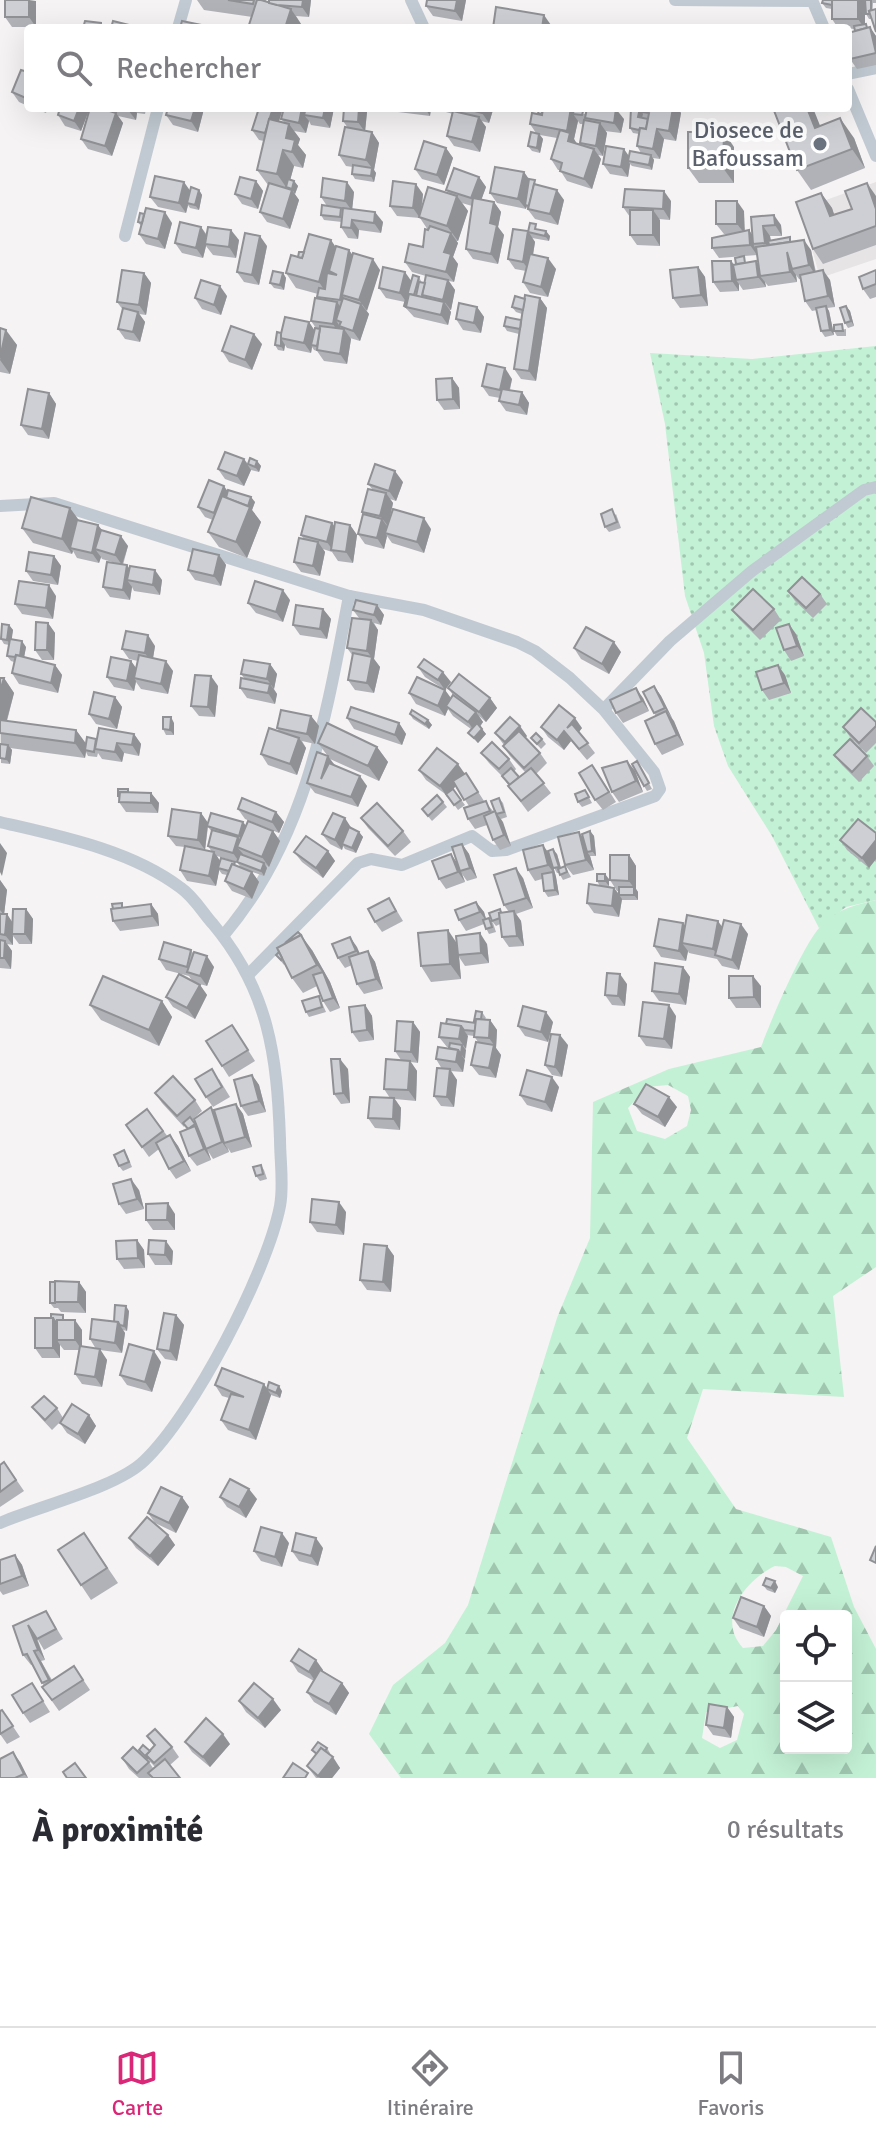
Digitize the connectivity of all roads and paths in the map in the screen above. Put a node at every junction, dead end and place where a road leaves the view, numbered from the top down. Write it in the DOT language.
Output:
graph roads {
  1 [pos="186,0"];
  2 [pos="411,0"];
  3 [pos="675,0"];
  4 [pos="812,0"];
  5 [pos="179,24"];
  6 [pos="422,24"];
  7 [pos="822,24"];
  8 [pos="876,68"];
  9 [pos="852,73"];
  10 [pos="852,99"];
  11 [pos="157,112"];
  12 [pos="876,156"];
  13 [pos="125,236"];
  14 [pos="876,487"];
  15 [pos="0,506"];
  16 [pos="349,596"];
  17 [pos="604,710"];
  18 [pos="0,822"];
  19 [pos="223,936"];
  20 [pos="248,975"];
  21 [pos="0,1523"];
  1 -- 5 [label="street"];
  2 -- 6 [label="street"];
  3 -- 4 [label="street"];
  4 -- 7 [label="street"];
  8 -- 9 [label="street"];
  10 -- 12 [label="street"];
  11 -- 13 [label="street"];
  14 -- 17 [label="street"];
  15 -- 16 [label="street"];
  16 -- 17 [label="street"];
  16 -- 19 [label="street"];
  17 -- 20 [label="street"];
  18 -- 19 [label="street"];
  19 -- 20 [label="street"];
  20 -- 21 [label="street"];
}
